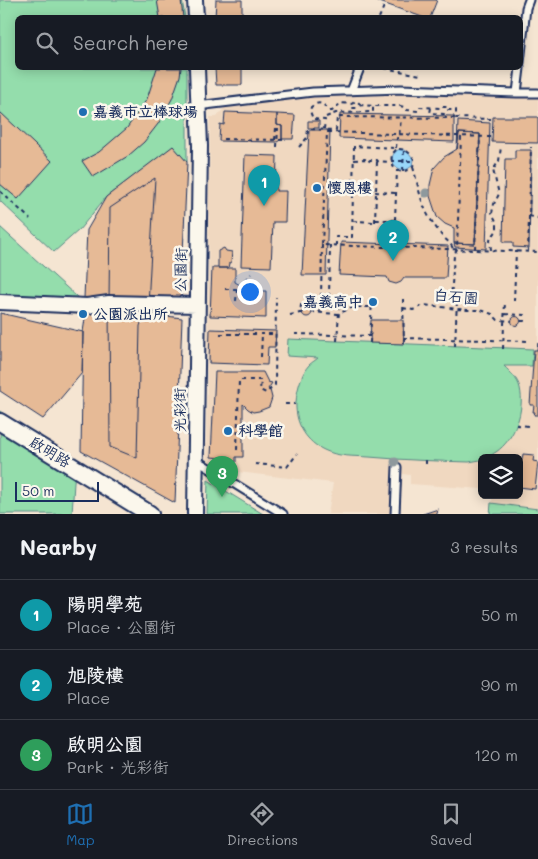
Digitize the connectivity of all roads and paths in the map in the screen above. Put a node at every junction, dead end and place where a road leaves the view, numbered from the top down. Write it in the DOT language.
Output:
graph roads {
  1 [pos="195,0"];
  2 [pos="528,0"];
  3 [pos="385,4"];
  4 [pos="196,15"];
  5 [pos="381,15"];
  6 [pos="523,36"];
  7 [pos="197,70"];
  8 [pos="359,70"];
  9 [pos="395,70"];
  10 [pos="520,70"];
  11 [pos="422,75"];
  12 [pos="350,90"];
  13 [pos="517,93"];
  14 [pos="538,93"];
  15 [pos="352,104"];
  16 [pos="361,105"];
  17 [pos="197,106"];
  18 [pos="373,106"];
  19 [pos="431,108"];
  20 [pos="442,108"];
  21 [pos="447,110"];
  22 [pos="330,111"];
  23 [pos="444,112"];
  24 [pos="401,118"];
  25 [pos="456,118"];
  26 [pos="326,119"];
  27 [pos="491,119"];
  28 [pos="324,130"];
  29 [pos="400,134"];
  30 [pos="461,136"];
  31 [pos="480,137"];
  32 [pos="491,137"];
  33 [pos="223,139"];
  34 [pos="276,140"];
  35 [pos="287,140"];
  36 [pos="277,147"];
  37 [pos="299,147"];
  38 [pos="501,147"];
  39 [pos="531,147"];
  40 [pos="396,149"];
  41 [pos="404,149"];
  42 [pos="354,160"];
  43 [pos="403,160"];
  44 [pos="391,161"];
  45 [pos="414,161"];
  46 [pos="377,162"];
  47 [pos="412,167"];
  48 [pos="397,170"];
  49 [pos="403,171"];
  50 [pos="354,188"];
  51 [pos="376,190"];
  52 [pos="0,191"];
  53 [pos="396,193"];
  54 [pos="529,216"];
  55 [pos="30,218"];
  56 [pos="538,218"];
  57 [pos="376,220"];
  58 [pos="395,220"];
  59 [pos="353,221"];
  60 [pos="394,244"];
  61 [pos="322,245"];
  62 [pos="330,246"];
  63 [pos="336,246"];
  64 [pos="455,249"];
  65 [pos="475,250"];
  66 [pos="491,250"];
  67 [pos="516,251"];
  68 [pos="528,252"];
  69 [pos="538,252"];
  70 [pos="251,274"];
  71 [pos="225,289"];
  72 [pos="237,289"];
  73 [pos="321,296"];
  74 [pos="276,297"];
  75 [pos="329,297"];
  76 [pos="340,297"];
  77 [pos="372,298"];
  78 [pos="403,298"];
  79 [pos="451,300"];
  80 [pos="457,300"];
  81 [pos="505,300"];
  82 [pos="236,301"];
  83 [pos="514,301"];
  84 [pos="0,302"];
  85 [pos="197,305"];
  86 [pos="371,307"];
  87 [pos="403,308"];
  88 [pos="456,308"];
  89 [pos="312,312"];
  90 [pos="320,312"];
  91 [pos="338,314"];
  92 [pos="505,314"];
  93 [pos="290,315"];
  94 [pos="505,321"];
  95 [pos="512,321"];
  96 [pos="520,321"];
  97 [pos="220,334"];
  98 [pos="262,334"];
  99 [pos="276,334"];
  100 [pos="295,334"];
  101 [pos="337,335"];
  102 [pos="370,336"];
  103 [pos="403,338"];
  104 [pos="455,339"];
  105 [pos="504,340"];
  106 [pos="337,341"];
  107 [pos="530,341"];
  108 [pos="370,343"];
  109 [pos="404,344"];
  110 [pos="455,346"];
  111 [pos="503,348"];
  112 [pos="261,357"];
  113 [pos="285,404"];
  114 [pos="296,404"];
  115 [pos="0,422"];
  116 [pos="516,425"];
  117 [pos="529,426"];
  118 [pos="237,450"];
  119 [pos="297,454"];
  120 [pos="196,460"];
  121 [pos="426,460"];
  122 [pos="254,464"];
  123 [pos="397,467"];
  124 [pos="426,468"];
  125 [pos="150,514"];
  126 [pos="195,514"];
  127 [pos="283,514"];
  128 [pos="395,514"];
  1 -- 4 [label="street"];
  2 -- 6 [label="lane"];
  3 -- 5 [label="path"];
  7 -- 17 [label="street, 公園街"];
  8 -- 12 [label="lane"];
  9 -- 11 [label="path"];
  10 -- 13 [label="lane"];
  12 -- 13 [label="lane"];
  12 -- 17 [label="lane"];
  13 -- 14 [label="lane"];
  15 -- 16 [label="path"];
  15 -- 16 [label="path"];
  15 -- 22 [label="path"];
  16 -- 18 [label="path"];
  17 -- 85 [label="street, 公園街"];
  18 -- 19 [label="path"];
  18 -- 26 [label="path"];
  19 -- 20 [label="path"];
  19 -- 23 [label="path"];
  20 -- 21 [label="path"];
  20 -- 23 [label="path"];
  21 -- 23 [label="path"];
  21 -- 25 [label="path"];
  22 -- 26 [label="path"];
  22 -- 26 [label="path"];
  24 -- 25 [label="path"];
  24 -- 28 [label="path"];
  24 -- 29 [label="path"];
  25 -- 27 [label="path"];
  26 -- 28 [label="path"];
  28 -- 37 [label="path"];
  29 -- 30 [label="path"];
  29 -- 40 [label="path"];
  29 -- 61 [label="path"];
  30 -- 31 [label="path"];
  30 -- 64 [label="path"];
  31 -- 32 [label="path"];
  31 -- 65 [label="path"];
  33 -- 34 [label="path"];
  34 -- 35 [label="path"];
  34 -- 36 [label="path"];
  38 -- 66 [label="path"];
  39 -- 54 [label="path"];
  40 -- 41 [label="path"];
  40 -- 42 [label="path"];
  40 -- 44 [label="path"];
  41 -- 43 [label="path"];
  41 -- 45 [label="path"];
  42 -- 46 [label="path"];
  42 -- 50 [label="path"];
  43 -- 44 [label="path"];
  43 -- 45 [label="path"];
  43 -- 49 [label="path"];
  44 -- 46 [label="path"];
  44 -- 48 [label="path"];
  45 -- 47 [label="path"];
  46 -- 51 [label="path"];
  47 -- 49 [label="path"];
  47 -- 64 [label="path"];
  48 -- 49 [label="path"];
  48 -- 53 [label="path"];
  50 -- 51 [label="path"];
  50 -- 59 [label="path"];
  51 -- 53 [label="path"];
  51 -- 57 [label="path"];
  52 -- 55 [label="path"];
  53 -- 58 [label="path"];
  54 -- 56 [label="path"];
  54 -- 68 [label="path"];
  57 -- 58 [label="path"];
  57 -- 59 [label="path"];
  58 -- 60 [label="path"];
  59 -- 63 [label="path"];
  61 -- 62 [label="path"];
  61 -- 73 [label="path"];
  62 -- 63 [label="path"];
  62 -- 75 [label="path"];
  63 -- 64 [label="path"];
  64 -- 65 [label="path"];
  64 -- 79 [label="path"];
  65 -- 66 [label="path"];
  66 -- 67 [label="path"];
  67 -- 68 [label="path"];
  67 -- 83 [label="path"];
  68 -- 69 [label="path"];
  70 -- 72 [label="path"];
  71 -- 72 [label="path"];
  72 -- 82 [label="path"];
  74 -- 99 [label="path"];
  76 -- 91 [label="path"];
  77 -- 86 [label="path"];
  78 -- 87 [label="path"];
  80 -- 88 [label="path"];
  81 -- 92 [label="path"];
  84 -- 85 [label="street, 公園街"];
  85 -- 120 [label="street, 光彩街"];
  86 -- 91 [label="path"];
  86 -- 102 [label="path"];
  87 -- 88 [label="path, 白石園"];
  87 -- 103 [label="path"];
  88 -- 94 [label="path, 白石園"];
  88 -- 104 [label="path"];
  89 -- 90 [label="path"];
  90 -- 91 [label="path"];
  90 -- 93 [label="path"];
  91 -- 101 [label="path"];
  92 -- 94 [label="path"];
  92 -- 96 [label="path"];
  94 -- 95 [label="path"];
  94 -- 105 [label="path"];
  97 -- 98 [label="path"];
  98 -- 99 [label="path"];
  98 -- 112 [label="path"];
  99 -- 118 [label="path"];
  100 -- 101 [label="path"];
  101 -- 102 [label="path"];
  101 -- 106 [label="path"];
  102 -- 108 [label="path"];
  103 -- 104 [label="path"];
  103 -- 109 [label="path"];
  104 -- 105 [label="path"];
  104 -- 110 [label="path"];
  105 -- 107 [label="path"];
  105 -- 111 [label="path"];
  113 -- 114 [label="path"];
  115 -- 125 [label="street, 啟明路"];
  116 -- 117 [label="path"];
  119 -- 122 [label="path"];
  120 -- 126 [label="street, 光彩街"];
  120 -- 127 [label="lane"];
  121 -- 124 [label="path"];
  123 -- 128 [label="lane"];
}
